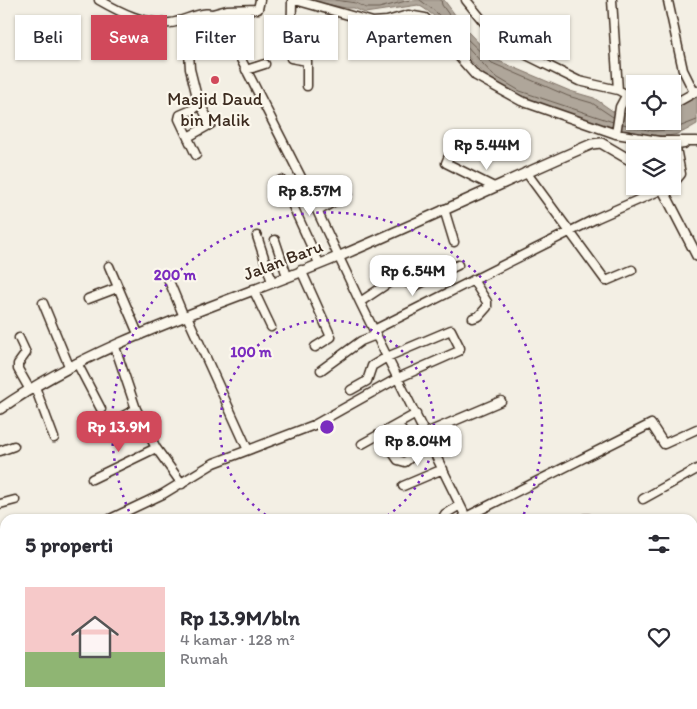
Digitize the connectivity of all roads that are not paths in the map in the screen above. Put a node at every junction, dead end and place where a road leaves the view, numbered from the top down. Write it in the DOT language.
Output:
graph roads {
  1 [pos="99,0"];
  2 [pos="260,0"];
  3 [pos="294,0"];
  4 [pos="466,0"];
  5 [pos="612,0"];
  6 [pos="668,1"];
  7 [pos="197,15"];
  8 [pos="211,15"];
  9 [pos="217,15"];
  10 [pos="177,21"];
  11 [pos="189,60"];
  12 [pos="240,60"];
  13 [pos="265,64"];
  14 [pos="246,70"];
  15 [pos="308,86"];
  16 [pos="618,90"];
  17 [pos="695,91"];
  18 [pos="626,96"];
  19 [pos="681,100"];
  20 [pos="198,101"];
  21 [pos="615,131"];
  22 [pos="188,137"];
  23 [pos="694,142"];
  24 [pos="681,144"];
  25 [pos="196,156"];
  26 [pos="468,156"];
  27 [pos="626,158"];
  28 [pos="526,172"];
  29 [pos="282,180"];
  30 [pos="494,187"];
  31 [pos="348,193"];
  32 [pos="649,195"];
  33 [pos="670,195"];
  34 [pos="444,208"];
  35 [pos="318,211"];
  36 [pos="568,232"];
  37 [pos="257,236"];
  38 [pos="274,240"];
  39 [pos="454,242"];
  40 [pos="339,256"];
  41 [pos="697,256"];
  42 [pos="319,264"];
  43 [pos="458,265"];
  44 [pos="109,266"];
  45 [pos="302,270"];
  46 [pos="632,270"];
  47 [pos="288,276"];
  48 [pos="473,280"];
  49 [pos="169,281"];
  50 [pos="272,282"];
  51 [pos="117,288"];
  52 [pos="254,289"];
  53 [pos="88,299"];
  54 [pos="360,302"];
  55 [pos="43,303"];
  56 [pos="185,316"];
  57 [pos="473,318"];
  58 [pos="271,327"];
  59 [pos="375,333"];
  60 [pos="139,336"];
  61 [pos="19,338"];
  62 [pos="115,347"];
  63 [pos="315,347"];
  64 [pos="387,357"];
  65 [pos="73,364"];
  66 [pos="321,370"];
  67 [pos="398,378"];
  68 [pos="32,389"];
  69 [pos="351,390"];
  70 [pos="501,401"];
  71 [pos="0,409"];
  72 [pos="101,409"];
  73 [pos="136,409"];
  74 [pos="416,414"];
  75 [pos="114,422"];
  76 [pos="398,424"];
  77 [pos="697,430"];
  78 [pos="426,433"];
  79 [pos="380,434"];
  80 [pos="54,438"];
  81 [pos="362,444"];
  82 [pos="14,446"];
  83 [pos="156,448"];
  84 [pos="248,450"];
  85 [pos="0,451"];
  86 [pos="443,469"];
  87 [pos="697,469"];
  88 [pos="92,479"];
  89 [pos="182,484"];
  90 [pos="403,486"];
  91 [pos="643,499"];
  92 [pos="14,500"];
  93 [pos="0,504"];
  94 [pos="460,505"];
  95 [pos="120,514"];
  96 [pos="445,514"];
  97 [pos="464,514"];
  98 [pos="474,514"];
  1 -- 10 [label="street"];
  2 -- 9 [label="street"];
  3 -- 15 [label="street"];
  3 -- 21 [label="street"];
  4 -- 16 [label="street"];
  5 -- 16 [label="street"];
  6 -- 17 [label="street"];
  7 -- 8 [label="street"];
  11 -- 20 [label="street"];
  12 -- 14 [label="street"];
  13 -- 14 [label="street"];
  14 -- 35 [label="street"];
  16 -- 18 [label="street"];
  17 -- 19 [label="street"];
  18 -- 21 [label="street"];
  20 -- 22 [label="street"];
  20 -- 22 [label="street"];
  21 -- 23 [label="street"];
  22 -- 25 [label="street"];
  23 -- 24 [label="street"];
  26 -- 30 [label="street"];
  27 -- 28 [label="street, Jalan Baru"];
  28 -- 30 [label="street, Jalan Baru"];
  28 -- 36 [label="street"];
  29 -- 42 [label="street"];
  30 -- 34 [label="street, Jalan Baru"];
  31 -- 35 [label="street"];
  32 -- 36 [label="street"];
  33 -- 41 [label="street"];
  34 -- 39 [label="street"];
  34 -- 40 [label="street, Jalan Baru"];
  35 -- 40 [label="street"];
  36 -- 46 [label="street"];
  36 -- 48 [label="street"];
  37 -- 50 [label="street"];
  38 -- 47 [label="street"];
  40 -- 42 [label="street, Jalan Baru"];
  40 -- 54 [label="street"];
  42 -- 45 [label="street, Jalan Baru"];
  43 -- 54 [label="street"];
  44 -- 51 [label="street"];
  45 -- 47 [label="street, Jalan Baru"];
  45 -- 63 [label="street"];
  47 -- 50 [label="street, Jalan Baru"];
  48 -- 57 [label="street"];
  48 -- 59 [label="street"];
  49 -- 56 [label="street"];
  50 -- 52 [label="street, Jalan Baru"];
  51 -- 53 [label="street"];
  51 -- 60 [label="street"];
  52 -- 56 [label="street, Jalan Baru"];
  52 -- 58 [label="street"];
  54 -- 59 [label="street"];
  55 -- 65 [label="street"];
  56 -- 60 [label="street, Jalan Baru"];
  56 -- 84 [label="street"];
  59 -- 64 [label="street"];
  59 -- 66 [label="street"];
  60 -- 62 [label="street, Jalan Baru"];
  61 -- 68 [label="street"];
  62 -- 65 [label="street, Jalan Baru"];
  62 -- 73 [label="street"];
  64 -- 67 [label="street"];
  64 -- 67 [label="street"];
  64 -- 69 [label="street"];
  65 -- 68 [label="street, Jalan Baru"];
  65 -- 72 [label="street"];
  67 -- 74 [label="street"];
  67 -- 84 [label="street"];
  68 -- 71 [label="street, Jalan Baru"];
  68 -- 80 [label="street"];
  70 -- 78 [label="street"];
  73 -- 75 [label="street"];
  73 -- 83 [label="street"];
  74 -- 76 [label="street"];
  74 -- 78 [label="street"];
  76 -- 79 [label="street"];
  76 -- 79 [label="street"];
  77 -- 98 [label="street"];
  78 -- 86 [label="street"];
  79 -- 81 [label="street"];
  82 -- 85 [label="street"];
  83 -- 88 [label="street"];
  83 -- 89 [label="street"];
  84 -- 89 [label="street"];
  86 -- 90 [label="street"];
  86 -- 94 [label="street"];
  87 -- 91 [label="street"];
  89 -- 95 [label="street"];
  92 -- 93 [label="street"];
  94 -- 96 [label="street"];
  94 -- 97 [label="street"];
}
